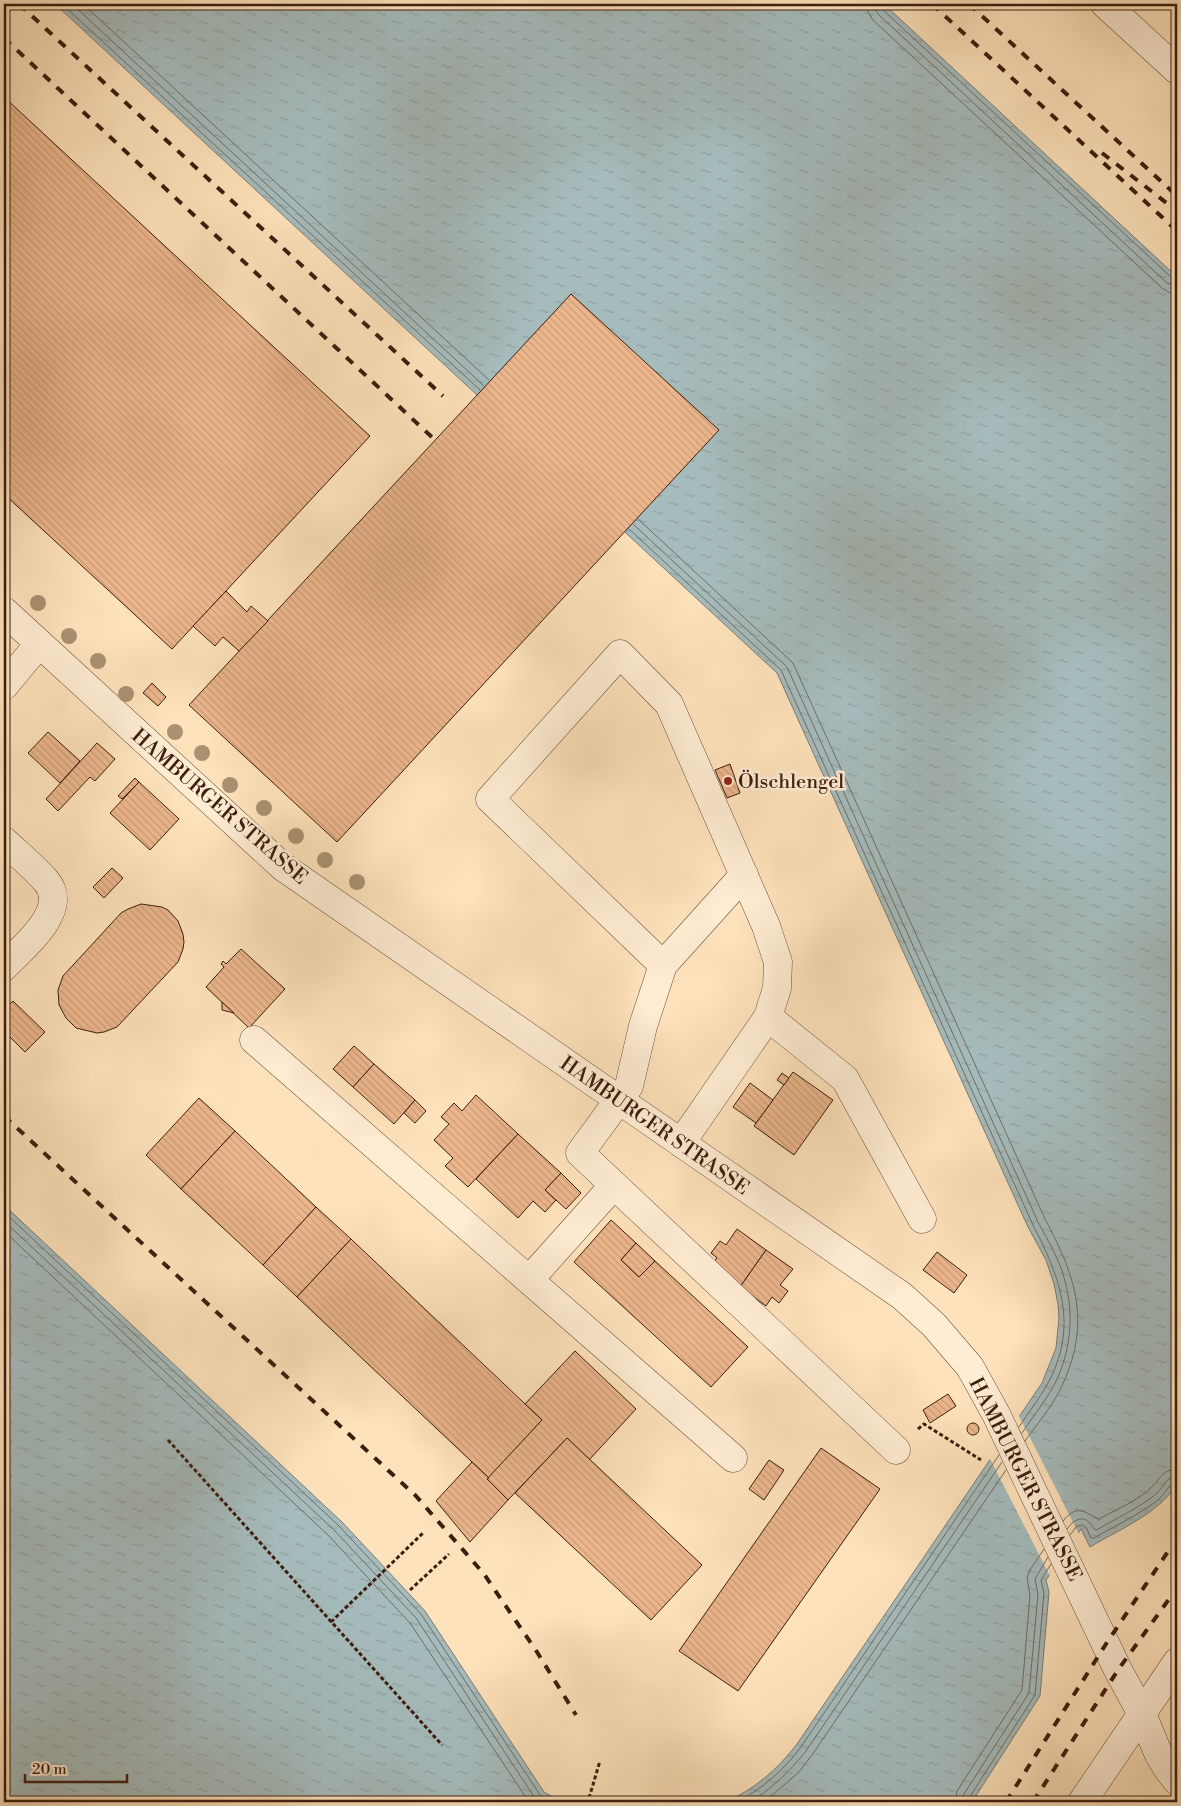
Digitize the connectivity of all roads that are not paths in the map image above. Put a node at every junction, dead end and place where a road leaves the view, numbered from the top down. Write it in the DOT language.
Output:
graph roads {
  1 [pos="1105,4"];
  2 [pos="1177,70"];
  3 [pos="4,611"];
  4 [pos="39,644"];
  5 [pos="4,686"];
  6 [pos="4,841"];
  7 [pos="744,875"];
  8 [pos="663,965"];
  9 [pos="4,966"];
  10 [pos="768,1017"];
  11 [pos="254,1040"];
  12 [pos="619,1100"];
  13 [pos="681,1143"];
  14 [pos="614,1185"];
  15 [pos="922,1219"];
  16 [pos="529,1280"];
  17 [pos="896,1450"];
  18 [pos="734,1458"];
  19 [pos="1177,1662"];
  20 [pos="1142,1714"];
  21 [pos="1168,1751"];
  22 [pos="1177,1781"];
  23 [pos="1082,1802"];
  1 -- 2 [label="street"];
  3 -- 4 [label="street, HAMBURGER STRASSE"];
  4 -- 5 [label="street"];
  4 -- 12 [label="street, HAMBURGER STRASSE"];
  6 -- 9 [label="street"];
  7 -- 8 [label="street"];
  7 -- 8 [label="street"];
  7 -- 10 [label="street"];
  8 -- 12 [label="street"];
  10 -- 13 [label="street"];
  10 -- 15 [label="street"];
  11 -- 16 [label="street"];
  12 -- 13 [label="street, HAMBURGER STRASSE"];
  12 -- 14 [label="street"];
  13 -- 20 [label="street, HAMBURGER STRASSE"];
  14 -- 16 [label="street"];
  14 -- 17 [label="street"];
  16 -- 18 [label="street"];
  19 -- 20 [label="street"];
  20 -- 21 [label="street, HAMBURGER STRASSE"];
  20 -- 23 [label="street"];
  21 -- 22 [label="street, HAMBURGER STRASSE"];
}
